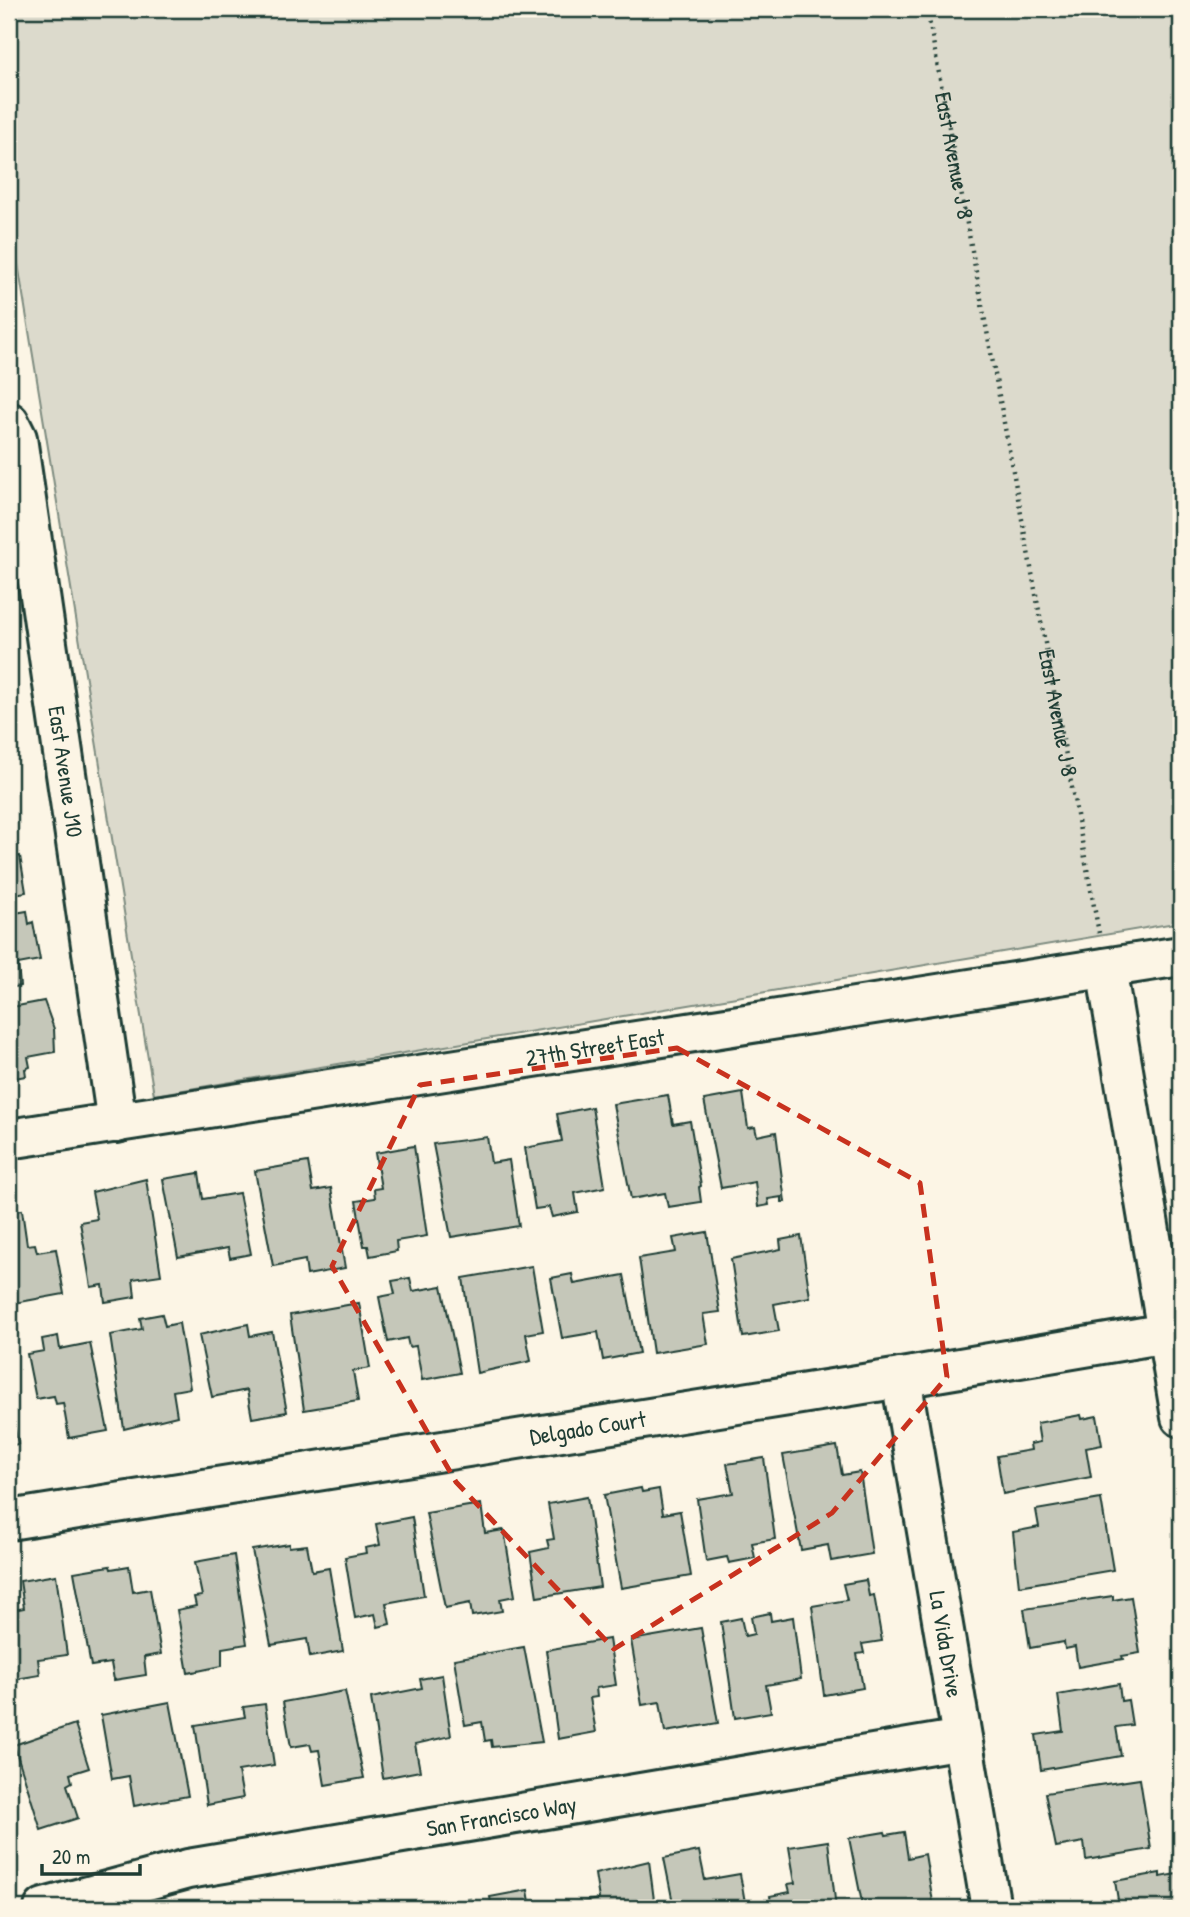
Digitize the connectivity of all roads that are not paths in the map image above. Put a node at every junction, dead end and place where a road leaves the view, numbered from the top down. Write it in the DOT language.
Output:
graph roads {
  1 [pos="9,422"];
  2 [pos="1181,956"];
  3 [pos="1106,968"];
  4 [pos="117,1123"];
  5 [pos="9,1139"];
  6 [pos="1167,1333"];
  7 [pos="901,1378"];
  8 [pos="1181,1417"];
  9 [pos="9,1520"];
  10 [pos="962,1739"];
  11 [pos="44,1908"];
  12 [pos="991,1908"];
  1 -- 4 [label="street, East Avenue J10"];
  2 -- 3 [label="street, 27th Street East"];
  3 -- 4 [label="street, 27th Street East"];
  3 -- 6 [label="street"];
  4 -- 5 [label="street, 27th Street East"];
  6 -- 7 [label="street, Delgado Court"];
  6 -- 8 [label="street"];
  7 -- 9 [label="street, Delgado Court"];
  7 -- 10 [label="street, La Vida Drive"];
  10 -- 11 [label="street, San Francisco Way"];
  10 -- 12 [label="street, La Vida Drive"];
}
